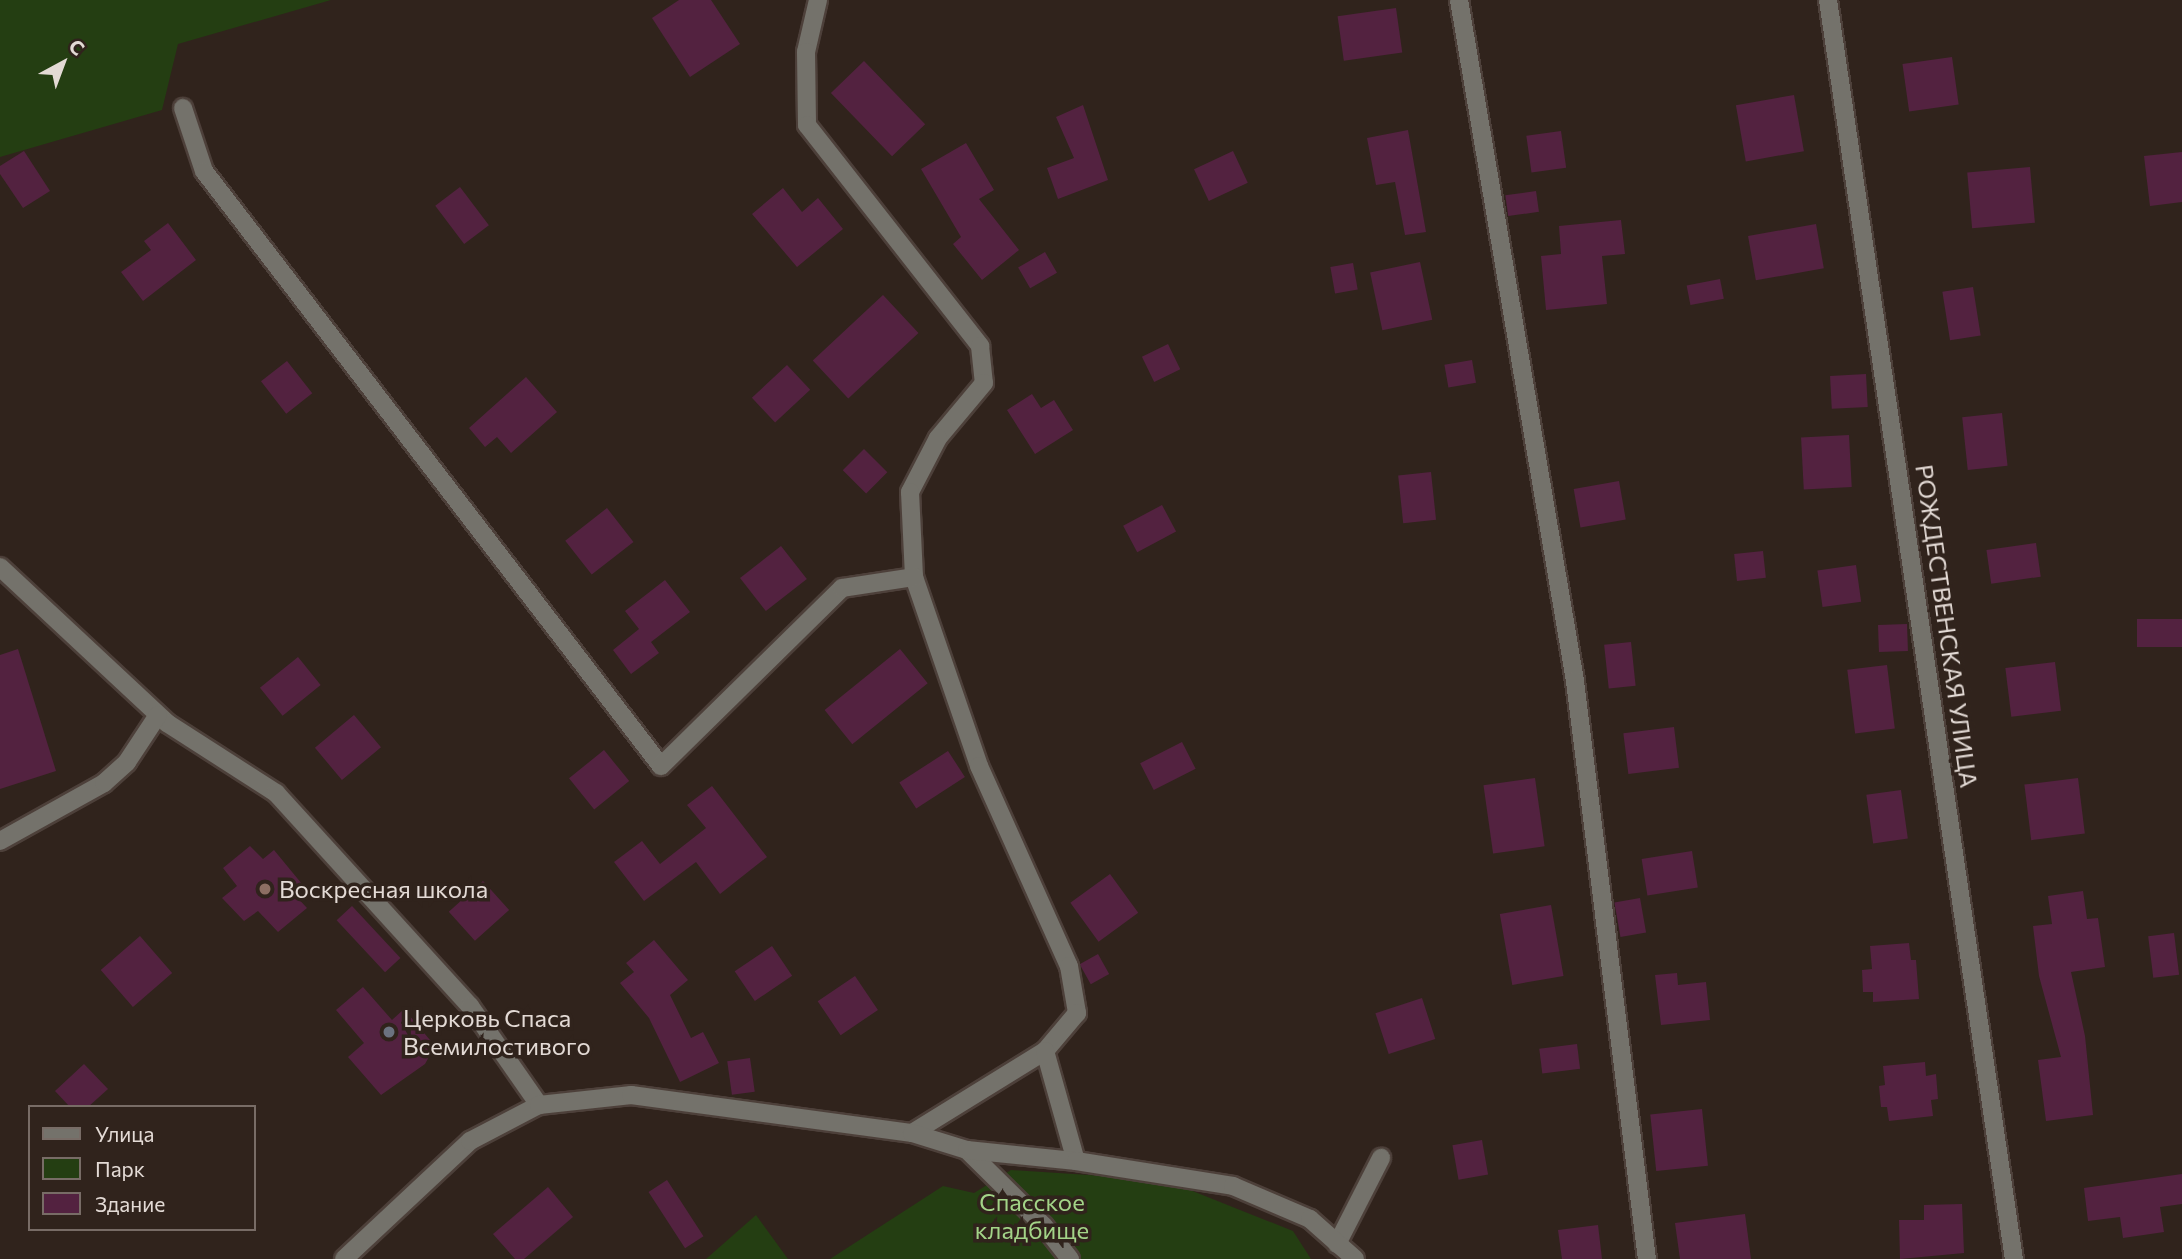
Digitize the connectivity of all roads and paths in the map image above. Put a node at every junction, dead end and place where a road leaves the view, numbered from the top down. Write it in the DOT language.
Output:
graph roads {
  1 [pos="818,0"];
  2 [pos="1459,0"];
  3 [pos="1828,0"];
  4 [pos="183,108"];
  5 [pos="0,567"];
  6 [pos="914,577"];
  7 [pos="158,715"];
  8 [pos="0,841"];
  9 [pos="1045,1051"];
  10 [pos="539,1105"];
  11 [pos="912,1133"];
  12 [pos="967,1150"];
  13 [pos="1381,1158"];
  14 [pos="1076,1161"];
  15 [pos="1337,1244"];
  16 [pos="344,1259"];
  17 [pos="1070,1259"];
  18 [pos="1355,1259"];
  19 [pos="1647,1259"];
  20 [pos="2014,1259"];
  1 -- 6 [label="street"];
  2 -- 19 [label="street"];
  3 -- 20 [label="street, РОЖДЕСТВЕНСКАЯ УЛИЦА"];
  4 -- 6 [label="street"];
  5 -- 7 [label="street"];
  6 -- 9 [label="street"];
  7 -- 8 [label="street"];
  7 -- 10 [label="street"];
  9 -- 11 [label="street"];
  9 -- 14 [label="street"];
  10 -- 11 [label="street"];
  10 -- 16 [label="street"];
  11 -- 12 [label="street"];
  12 -- 14 [label="street"];
  12 -- 17 [label="street"];
  13 -- 15 [label="street"];
  14 -- 15 [label="street"];
  15 -- 18 [label="street"];
}
